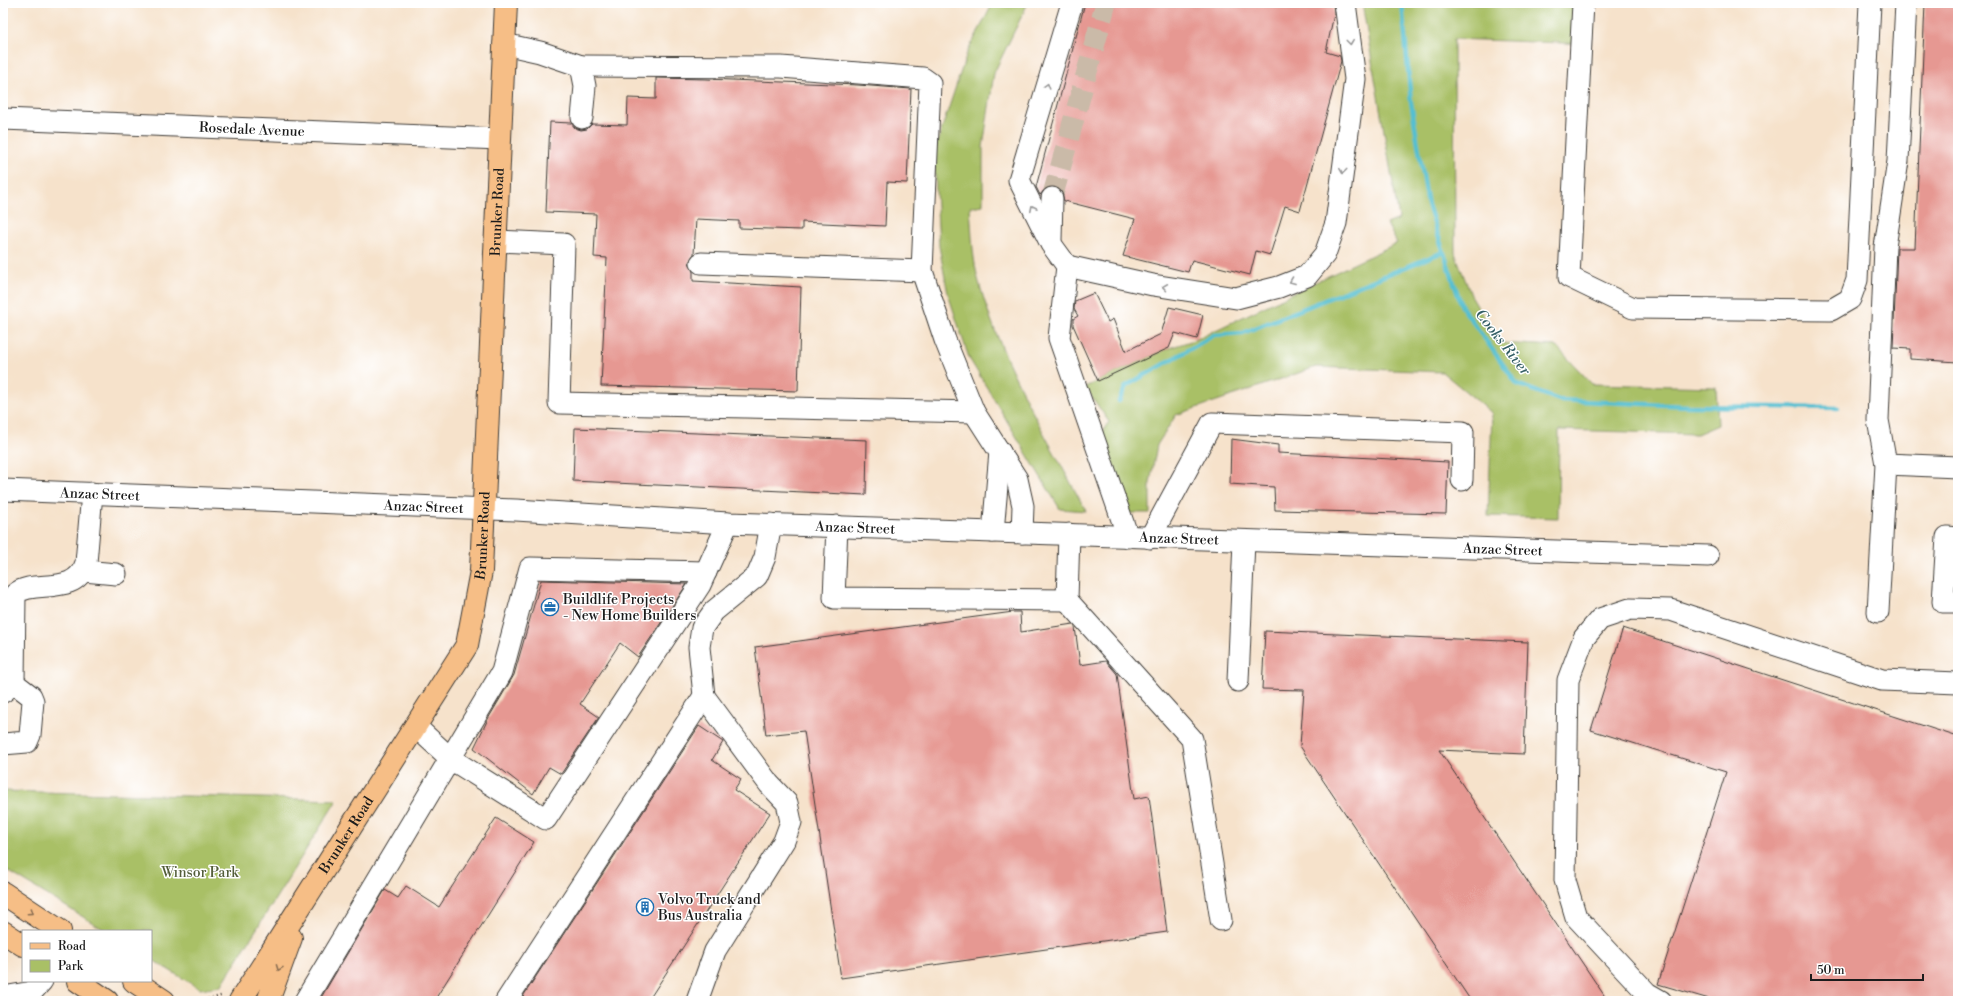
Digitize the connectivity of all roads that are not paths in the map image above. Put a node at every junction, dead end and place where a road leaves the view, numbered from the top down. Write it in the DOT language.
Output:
graph roads {
  1 [pos="506,3"];
  2 [pos="1072,3"];
  3 [pos="1345,3"];
  4 [pos="1583,3"];
  5 [pos="1870,3"];
  6 [pos="1906,3"];
  7 [pos="504,44"];
  8 [pos="581,66"];
  9 [pos="582,118"];
  10 [pos="3,119"];
  11 [pos="500,139"];
  12 [pos="1052,198"];
  13 [pos="495,241"];
  14 [pos="1052,244"];
  15 [pos="701,263"];
  16 [pos="1067,266"];
  17 [pos="922,271"];
  18 [pos="974,412"];
  19 [pos="1000,452"];
  20 [pos="1886,464"];
  21 [pos="1958,467"];
  22 [pos="1462,480"];
  23 [pos="3,490"];
  24 [pos="92,494"];
  25 [pos="484,509"];
  26 [pos="728,522"];
  27 [pos="771,524"];
  28 [pos="837,526"];
  29 [pos="993,532"];
  30 [pos="1022,533"];
  31 [pos="1069,534"];
  32 [pos="1128,537"];
  33 [pos="1150,538"];
  34 [pos="1958,538"];
  35 [pos="1244,541"];
  36 [pos="1708,556"];
  37 [pos="84,571"];
  38 [pos="706,572"];
  39 [pos="116,574"];
  40 [pos="1067,600"];
  41 [pos="1958,602"];
  42 [pos="1878,612"];
  43 [pos="1238,681"];
  44 [pos="1958,683"];
  45 [pos="8,687"];
  46 [pos="704,696"];
  47 [pos="415,726"];
  48 [pos="3,744"];
  49 [pos="451,759"];
  50 [pos="308,892"];
  51 [pos="3,893"];
  52 [pos="1221,920"];
  53 [pos="58,930"];
  54 [pos="3,932"];
  55 [pos="22,944"];
  56 [pos="79,982"];
  57 [pos="136,982"];
  58 [pos="37,987"];
  59 [pos="3,997"];
  60 [pos="230,998"];
  61 [pos="107,1001"];
  62 [pos="164,1001"];
  63 [pos="268,1001"];
  64 [pos="305,1001"];
  65 [pos="506,1001"];
  66 [pos="697,1001"];
  67 [pos="1661,1001"];
  1 -- 7 [label="main road, Brunker Road"];
  14 -- 2 [label="street, one-way"];
  3 -- 16 [label="street, one-way"];
  4 -- 5 [label="street"];
  6 -- 20 [label="street"];
  7 -- 8 [label="street"];
  7 -- 11 [label="main road, Brunker Road"];
  8 -- 9 [label="street"];
  8 -- 17 [label="street"];
  10 -- 11 [label="street, Rosedale Avenue"];
  11 -- 13 [label="main road, Brunker Road"];
  12 -- 14 [label="street"];
  13 -- 18 [label="street"];
  13 -- 25 [label="main road, Brunker Road"];
  14 -- 16 [label="street"];
  15 -- 17 [label="street"];
  16 -- 32 [label="street"];
  17 -- 18 [label="street"];
  18 -- 19 [label="street"];
  19 -- 29 [label="street"];
  19 -- 30 [label="street"];
  20 -- 21 [label="street"];
  20 -- 42 [label="street"];
  22 -- 33 [label="street"];
  23 -- 24 [label="street, Anzac Street"];
  24 -- 25 [label="street, Anzac Street"];
  24 -- 37 [label="street"];
  25 -- 26 [label="street, Anzac Street"];
  25 -- 47 [label="main road, Brunker Road"];
  26 -- 27 [label="street, Anzac Street"];
  26 -- 38 [label="street"];
  27 -- 28 [label="street, Anzac Street"];
  27 -- 46 [label="street"];
  28 -- 29 [label="street, Anzac Street"];
  28 -- 40 [label="street"];
  29 -- 30 [label="street, Anzac Street"];
  30 -- 31 [label="street, Anzac Street"];
  31 -- 32 [label="street, Anzac Street"];
  31 -- 40 [label="street"];
  32 -- 33 [label="street, Anzac Street"];
  33 -- 35 [label="street, Anzac Street"];
  34 -- 41 [label="street"];
  35 -- 36 [label="street, Anzac Street"];
  35 -- 43 [label="street"];
  37 -- 39 [label="street"];
  37 -- 45 [label="street"];
  38 -- 49 [label="street"];
  38 -- 49 [label="street"];
  40 -- 52 [label="street"];
  44 -- 67 [label="street"];
  45 -- 48 [label="street"];
  46 -- 65 [label="street"];
  46 -- 66 [label="street"];
  47 -- 49 [label="street"];
  47 -- 50 [label="main road, Brunker Road"];
  49 -- 64 [label="street"];
  50 -- 60 [label="main road, Brunker Road"];
  50 -- 63 [label="main road, one-way"];
  51 -- 53 [label="main road, one-way"];
  54 -- 55 [label="main road"];
  56 -- 61 [label="main road"];
  57 -- 62 [label="main road"];
  58 -- 59 [label="street"];
}
